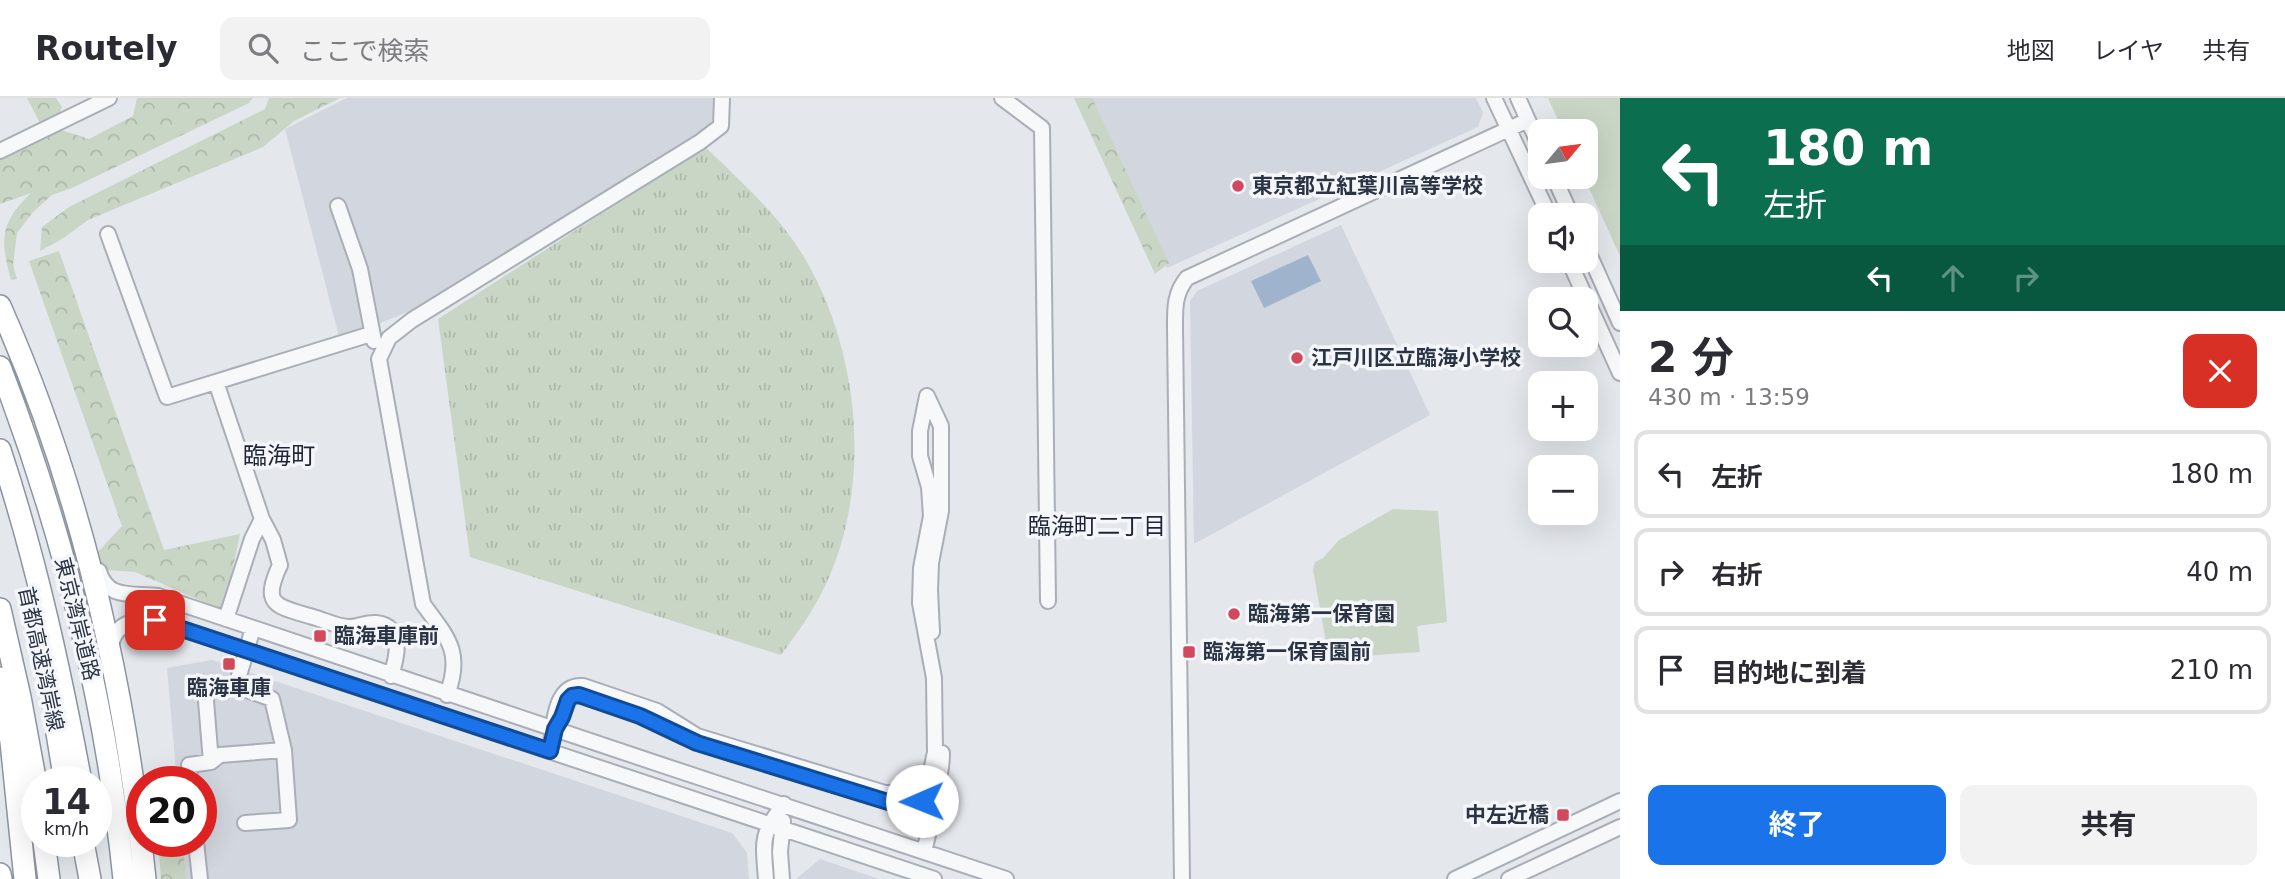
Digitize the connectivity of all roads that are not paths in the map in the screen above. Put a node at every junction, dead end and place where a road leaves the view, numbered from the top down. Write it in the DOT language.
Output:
graph roads {
  1 [pos="109,98"];
  2 [pos="722,98"];
  3 [pos="1002,98"];
  4 [pos="1494,98"];
  5 [pos="1518,98"];
  6 [pos="1528,120"];
  7 [pos="1509,129"];
  8 [pos="0,151"];
  9 [pos="1543,203"];
  10 [pos="338,206"];
  11 [pos="108,234"];
  12 [pos="1574,273"];
  13 [pos="1598,273"];
  14 [pos="0,306"];
  15 [pos="1620,323"];
  16 [pos="372,334"];
  17 [pos="379,359"];
  18 [pos="0,367"];
  19 [pos="1620,373"];
  20 [pos="216,382"];
  21 [pos="0,450"];
  22 [pos="66,485"];
  23 [pos="0,496"];
  24 [pos="262,519"];
  25 [pos="1048,601"];
  26 [pos="0,609"];
  27 [pos="220,617"];
  28 [pos="253,628"];
  29 [pos="206,637"];
  30 [pos="246,650"];
  31 [pos="41,653"];
  32 [pos="0,654"];
  33 [pos="100,663"];
  34 [pos="391,676"];
  35 [pos="236,686"];
  36 [pos="2,688"];
  37 [pos="447,695"];
  38 [pos="555,729"];
  39 [pos="284,750"];
  40 [pos="550,751"];
  41 [pos="211,762"];
  42 [pos="33,766"];
  43 [pos="62,766"];
  44 [pos="69,766"];
  45 [pos="78,766"];
  46 [pos="189,766"];
  47 [pos="940,779"];
  48 [pos="1620,801"];
  49 [pos="784,804"];
  50 [pos="245,823"];
  51 [pos="767,824"];
  52 [pos="1620,827"];
  53 [pos="783,830"];
  54 [pos="924,852"];
  55 [pos="46,857"];
  56 [pos="76,857"];
  57 [pos="86,857"];
  58 [pos="93,857"];
  59 [pos="198,857"];
  60 [pos="0,874"];
  61 [pos="1512,878"];
  62 [pos="1,879"];
  63 [pos="25,879"];
  64 [pos="49,879"];
  65 [pos="78,879"];
  66 [pos="90,879"];
  67 [pos="97,879"];
  68 [pos="124,879"];
  69 [pos="145,879"];
  70 [pos="200,879"];
  71 [pos="766,879"];
  72 [pos="782,879"];
  73 [pos="934,879"];
  74 [pos="1006,879"];
  75 [pos="1182,879"];
  76 [pos="1455,879"];
  1 -- 8 [label="street"];
  2 -- 17 [label="street"];
  3 -- 25 [label="street"];
  4 -- 7 [label="street"];
  5 -- 6 [label="street"];
  6 -- 7 [label="street"];
  7 -- 9 [label="street"];
  7 -- 75 [label="street"];
  10 -- 16 [label="street"];
  11 -- 20 [label="street"];
  12 -- 19 [label="street"];
  13 -- 15 [label="street"];
  14 -- 22 [label="highway"];
  16 -- 17 [label="street"];
  16 -- 20 [label="street"];
  17 -- 37 [label="street"];
  18 -- 33 [label="highway, 東京湾岸道路"];
  20 -- 24 [label="street"];
  21 -- 45 [label="highway"];
  22 -- 27 [label="street"];
  22 -- 33 [label="highway"];
  23 -- 31 [label="highway, 首都高速湾岸線"];
  24 -- 27 [label="street"];
  24 -- 34 [label="street"];
  26 -- 42 [label="highway, 首都高速湾岸線"];
  27 -- 28 [label="street"];
  27 -- 29 [label="street"];
  28 -- 30 [label="street"];
  28 -- 34 [label="street"];
  29 -- 30 [label="street"];
  29 -- 33 [label="street"];
  30 -- 35 [label="street"];
  30 -- 40 [label="street"];
  31 -- 43 [label="highway, 首都高速湾岸線"];
  31 -- 44 [label="highway"];
  32 -- 36 [label="highway"];
  33 -- 68 [label="highway, 東京湾岸道路"];
  33 -- 69 [label="highway"];
  34 -- 37 [label="street"];
  35 -- 39 [label="street"];
  35 -- 41 [label="street"];
  36 -- 63 [label="highway"];
  37 -- 38 [label="street"];
  38 -- 40 [label="street"];
  38 -- 47 [label="street"];
  38 -- 47 [label="street"];
  38 -- 49 [label="street"];
  39 -- 41 [label="street"];
  39 -- 50 [label="street"];
  40 -- 51 [label="street"];
  41 -- 46 [label="street"];
  47 -- 54 [label="street"];
  48 -- 76 [label="street"];
  49 -- 51 [label="street"];
  49 -- 53 [label="street"];
  49 -- 54 [label="street"];
  51 -- 53 [label="street"];
  51 -- 71 [label="street"];
  52 -- 61 [label="street"];
  53 -- 72 [label="street"];
  53 -- 73 [label="street"];
  54 -- 74 [label="street"];
  55 -- 64 [label="highway"];
  56 -- 65 [label="highway"];
  57 -- 66 [label="highway"];
  58 -- 67 [label="highway"];
  59 -- 70 [label="street"];
  60 -- 62 [label="highway"];
}
